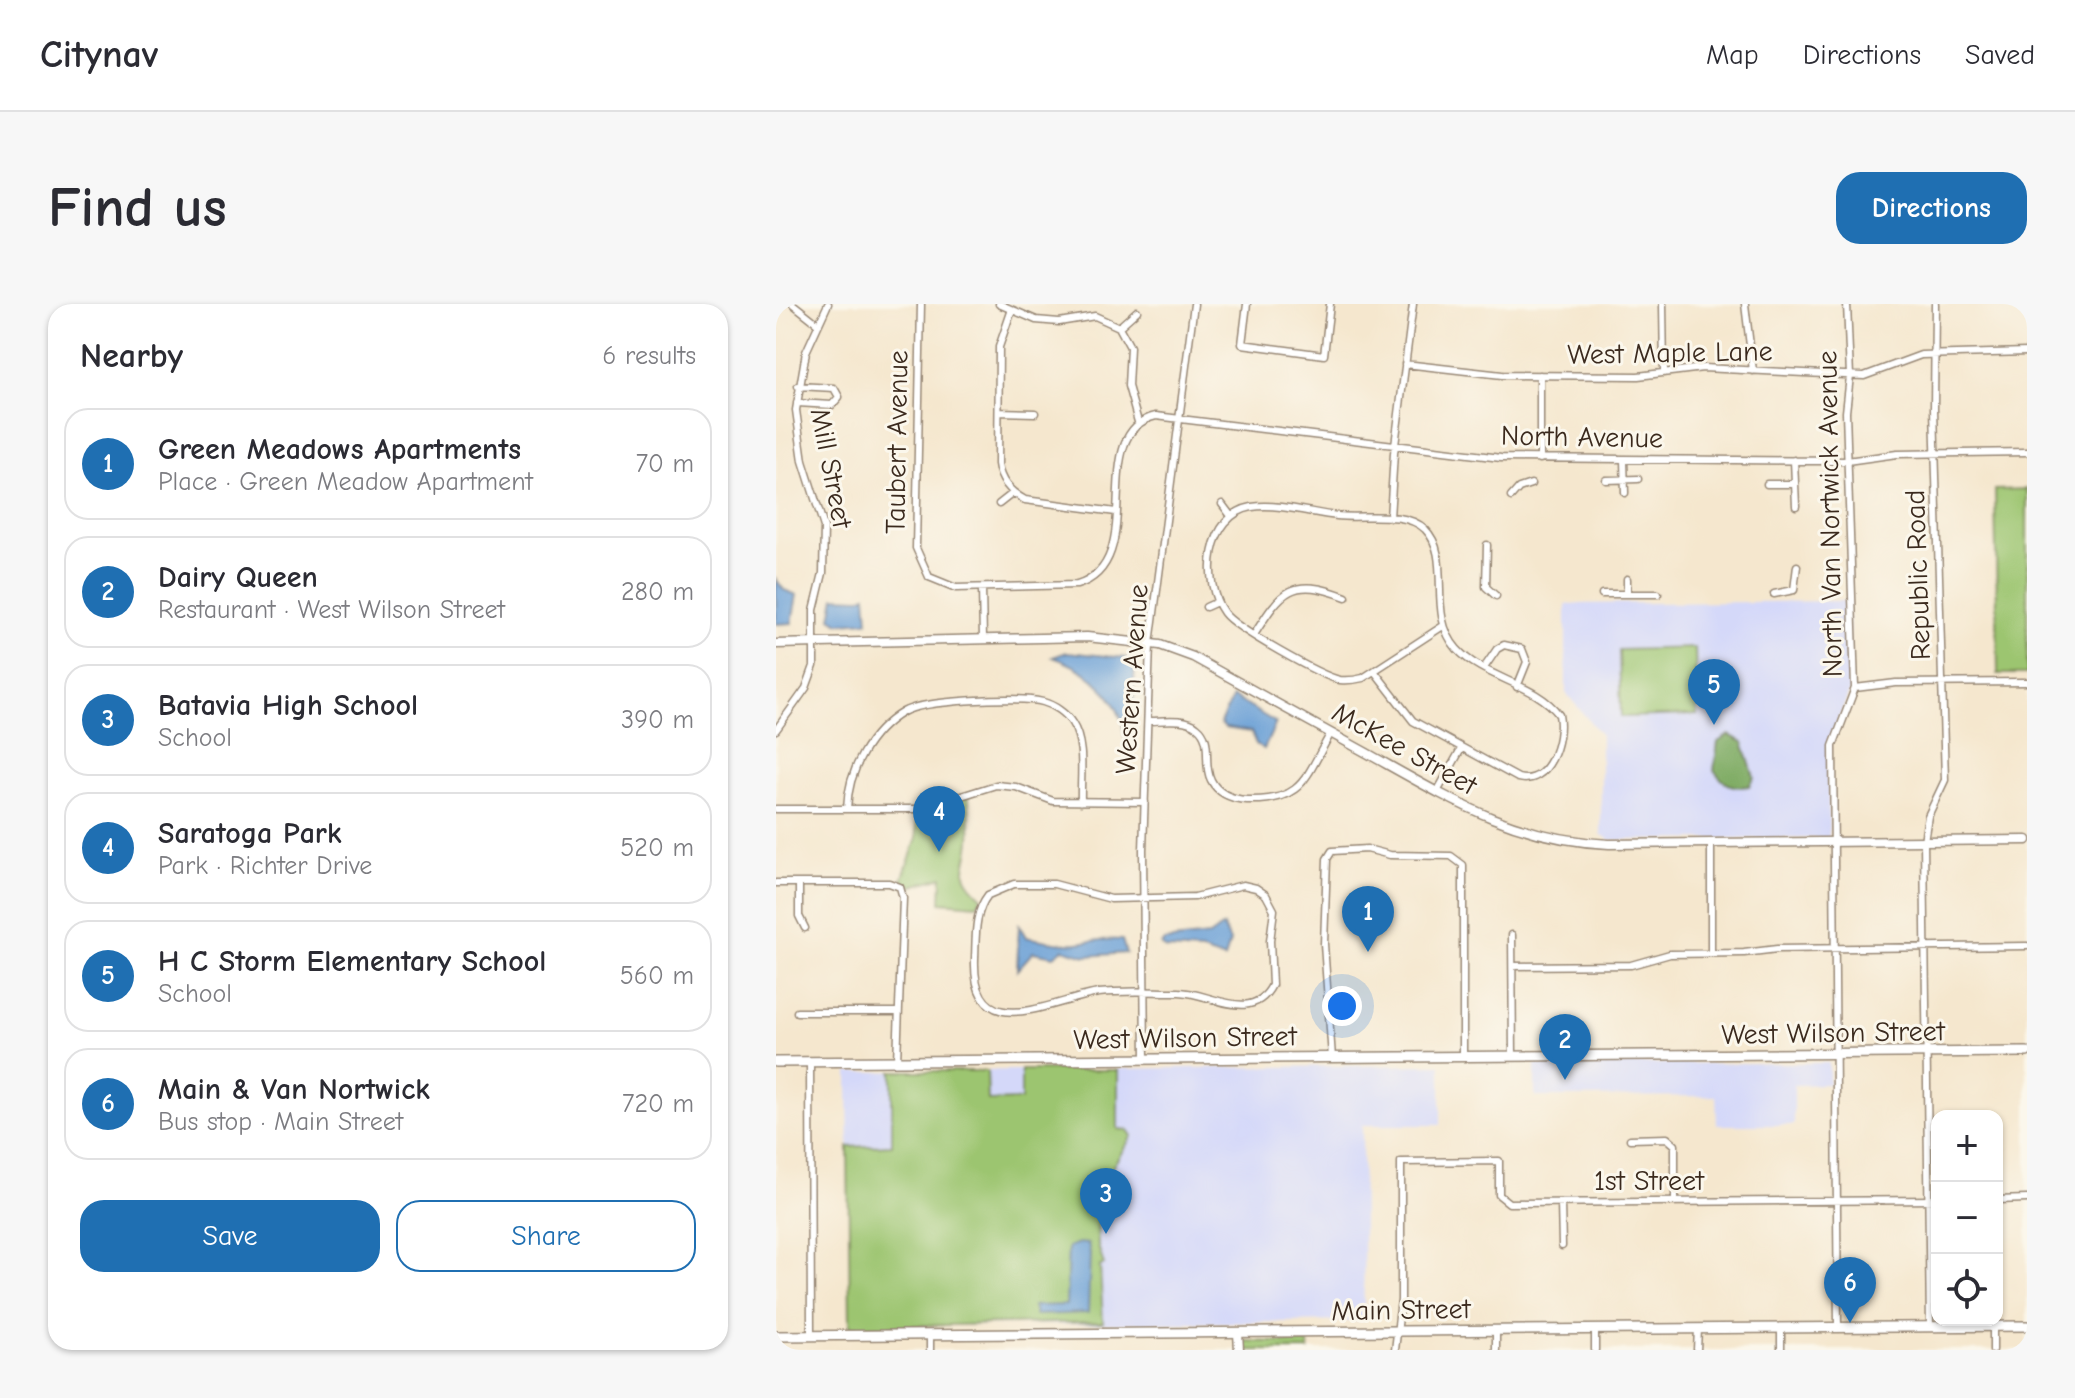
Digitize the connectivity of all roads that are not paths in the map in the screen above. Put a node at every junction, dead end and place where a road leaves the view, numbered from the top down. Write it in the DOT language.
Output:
graph roads {
  1 [pos="793,304"];
  2 [pos="921,304"];
  3 [pos="999,304"];
  4 [pos="1194,304"];
  5 [pos="1247,304"];
  6 [pos="1330,304"];
  7 [pos="1413,304"];
  8 [pos="1663,304"];
  9 [pos="1745,304"];
  10 [pos="1847,304"];
  11 [pos="1935,304"];
  12 [pos="825,305"];
  13 [pos="1137,311"];
  14 [pos="1011,312"];
  15 [pos="817,323"];
  16 [pos="1119,327"];
  17 [pos="2027,352"];
  18 [pos="1937,353"];
  19 [pos="1405,364"];
  20 [pos="1753,371"];
  21 [pos="1664,372"];
  22 [pos="1540,375"];
  23 [pos="1850,376"];
  24 [pos="798,386"];
  25 [pos="797,403"];
  26 [pos="999,412"];
  27 [pos="1035,413"];
  28 [pos="1180,418"];
  29 [pos="1138,422"];
  30 [pos="1395,446"];
  31 [pos="1935,452"];
  32 [pos="2027,452"];
  33 [pos="1540,459"];
  34 [pos="1624,460"];
  35 [pos="1794,460"];
  36 [pos="1847,461"];
  37 [pos="1624,478"];
  38 [pos="1638,479"];
  39 [pos="1606,480"];
  40 [pos="1531,484"];
  41 [pos="1767,484"];
  42 [pos="1795,484"];
  43 [pos="1013,493"];
  44 [pos="1625,493"];
  45 [pos="1511,497"];
  46 [pos="999,504"];
  47 [pos="1222,504"];
  48 [pos="1796,506"];
  49 [pos="1116,512"];
  50 [pos="1232,516"];
  51 [pos="1390,518"];
  52 [pos="1436,529"];
  53 [pos="1429,533"];
  54 [pos="1487,545"];
  55 [pos="1797,566"];
  56 [pos="1627,579"];
  57 [pos="982,588"];
  58 [pos="1602,594"];
  59 [pos="1627,594"];
  60 [pos="1658,594"];
  61 [pos="1774,594"];
  62 [pos="1496,596"];
  63 [pos="1346,597"];
  64 [pos="1217,602"];
  65 [pos="1206,607"];
  66 [pos="1443,626"];
  67 [pos="1254,635"];
  68 [pos="983,639"];
  69 [pos="814,643"];
  70 [pos="776,644"];
  71 [pos="1150,644"];
  72 [pos="1484,668"];
  73 [pos="1375,672"];
  74 [pos="2027,682"];
  75 [pos="1942,683"];
  76 [pos="1517,687"];
  77 [pos="1855,688"];
  78 [pos="1148,721"];
  79 [pos="776,730"];
  80 [pos="1331,733"];
  81 [pos="1461,749"];
  82 [pos="1437,792"];
  83 [pos="1081,802"];
  84 [pos="1145,802"];
  85 [pos="776,809"];
  86 [pos="847,809"];
  87 [pos="2027,840"];
  88 [pos="1924,841"];
  89 [pos="1833,842"];
  90 [pos="1711,843"];
  91 [pos="776,883"];
  92 [pos="799,883"];
  93 [pos="1143,899"];
  94 [pos="805,928"];
  95 [pos="1512,935"];
  96 [pos="2027,946"];
  97 [pos="1834,948"];
  98 [pos="1926,948"];
  99 [pos="1711,953"];
  100 [pos="1513,966"];
  101 [pos="1144,993"];
  102 [pos="797,1012"];
  103 [pos="898,1012"];
  104 [pos="2027,1052"];
  105 [pos="1927,1053"];
  106 [pos="1835,1055"];
  107 [pos="1463,1056"];
  108 [pos="1513,1056"];
  109 [pos="1332,1058"];
  110 [pos="1145,1060"];
  111 [pos="897,1061"];
  112 [pos="776,1062"];
  113 [pos="810,1062"];
  114 [pos="1630,1139"];
  115 [pos="2027,1199"];
  116 [pos="2003,1200"];
  117 [pos="1837,1201"];
  118 [pos="1929,1201"];
  119 [pos="1675,1202"];
  120 [pos="1561,1203"];
  121 [pos="1562,1246"];
  122 [pos="2027,1326"];
  123 [pos="1838,1327"];
  124 [pos="1930,1327"];
  125 [pos="1993,1327"];
  126 [pos="1698,1329"];
  127 [pos="1781,1329"];
  128 [pos="1496,1330"];
  129 [pos="1595,1330"];
  130 [pos="1396,1331"];
  131 [pos="1238,1333"];
  132 [pos="930,1334"];
  133 [pos="811,1335"];
  134 [pos="776,1336"];
  135 [pos="930,1350"];
  136 [pos="1239,1350"];
  137 [pos="1395,1350"];
  138 [pos="1496,1350"];
  139 [pos="1595,1350"];
  140 [pos="1697,1350"];
  141 [pos="1781,1350"];
  142 [pos="1993,1350"];
  1 -- 15 [label="street"];
  2 -- 57 [label="street, Taubert Avenue"];
  3 -- 14 [label="street"];
  4 -- 28 [label="street, Western Avenue"];
  5 -- 6 [label="street"];
  7 -- 19 [label="street"];
  8 -- 21 [label="street"];
  9 -- 20 [label="street"];
  10 -- 23 [label="street, North Van Nortwick Avenue"];
  11 -- 18 [label="street, Republic Road"];
  12 -- 15 [label="street, Mill Street"];
  13 -- 16 [label="street"];
  14 -- 16 [label="street"];
  14 -- 26 [label="street"];
  15 -- 24 [label="street, Mill Street"];
  16 -- 29 [label="street"];
  17 -- 18 [label="street, West Maple Lane"];
  18 -- 23 [label="street, West Maple Lane"];
  18 -- 31 [label="street, Republic Road"];
  19 -- 22 [label="street, West Maple Lane"];
  19 -- 30 [label="street"];
  20 -- 21 [label="street, West Maple Lane"];
  20 -- 23 [label="street, West Maple Lane"];
  21 -- 22 [label="street, West Maple Lane"];
  22 -- 33 [label="street"];
  23 -- 36 [label="street, North Van Nortwick Avenue"];
  24 -- 25 [label="street, Mill Street"];
  24 -- 25 [label="street"];
  25 -- 69 [label="street, Mill Street"];
  26 -- 27 [label="street"];
  26 -- 43 [label="street"];
  28 -- 29 [label="street, North Avenue"];
  28 -- 30 [label="street, North Avenue"];
  28 -- 71 [label="street, Western Avenue"];
  29 -- 49 [label="street"];
  30 -- 33 [label="street, North Avenue"];
  30 -- 51 [label="street"];
  31 -- 32 [label="street, North Avenue"];
  31 -- 36 [label="street, North Avenue"];
  31 -- 75 [label="street, Republic Road"];
  33 -- 34 [label="street, North Avenue"];
  34 -- 35 [label="street, North Avenue"];
  34 -- 37 [label="street"];
  35 -- 36 [label="street, North Avenue"];
  35 -- 42 [label="street"];
  36 -- 77 [label="street, North Van Nortwick Avenue"];
  37 -- 38 [label="street"];
  37 -- 39 [label="street"];
  37 -- 44 [label="street"];
  40 -- 45 [label="street"];
  41 -- 42 [label="street"];
  42 -- 48 [label="street"];
  43 -- 46 [label="street"];
  43 -- 49 [label="street"];
  47 -- 50 [label="street"];
  49 -- 57 [label="street"];
  50 -- 51 [label="street"];
  50 -- 64 [label="street"];
  51 -- 53 [label="street"];
  52 -- 53 [label="street"];
  53 -- 66 [label="street"];
  54 -- 62 [label="street"];
  55 -- 61 [label="street"];
  56 -- 59 [label="street"];
  57 -- 68 [label="street"];
  58 -- 59 [label="street"];
  59 -- 60 [label="street"];
  63 -- 67 [label="street"];
  64 -- 65 [label="street"];
  64 -- 67 [label="street"];
  66 -- 72 [label="street"];
  66 -- 73 [label="street"];
  67 -- 73 [label="street"];
  68 -- 69 [label="street, McKee Street"];
  68 -- 71 [label="street, McKee Street"];
  69 -- 70 [label="street, McKee Street"];
  69 -- 79 [label="street, Mill Street"];
  71 -- 78 [label="street, Western Avenue"];
  71 -- 80 [label="street, McKee Street"];
  72 -- 76 [label="street"];
  72 -- 76 [label="street"];
  73 -- 81 [label="street"];
  74 -- 75 [label="street"];
  75 -- 77 [label="street"];
  75 -- 88 [label="street, Republic Road"];
  76 -- 81 [label="street"];
  77 -- 89 [label="street, North Van Nortwick Avenue"];
  78 -- 80 [label="street"];
  78 -- 84 [label="street, Western Avenue"];
  80 -- 82 [label="street, McKee Street"];
  81 -- 82 [label="street"];
  82 -- 90 [label="street, McKee Street"];
  83 -- 84 [label="street"];
  83 -- 86 [label="street"];
  83 -- 86 [label="street"];
  84 -- 93 [label="street, Western Avenue"];
  85 -- 86 [label="street"];
  87 -- 88 [label="street, McKee Street"];
  88 -- 89 [label="street, McKee Street"];
  88 -- 98 [label="street, Republic Road"];
  89 -- 90 [label="street, McKee Street"];
  89 -- 97 [label="street, North Van Nortwick Avenue"];
  90 -- 99 [label="street"];
  91 -- 92 [label="street"];
  92 -- 94 [label="street"];
  92 -- 103 [label="street"];
  93 -- 101 [label="street, Western Avenue"];
  93 -- 101 [label="street"];
  93 -- 101 [label="street"];
  95 -- 100 [label="street"];
  96 -- 98 [label="street"];
  97 -- 98 [label="street"];
  97 -- 99 [label="street"];
  97 -- 106 [label="street, North Van Nortwick Avenue"];
  98 -- 105 [label="street, Republic Road"];
  99 -- 100 [label="street"];
  100 -- 108 [label="street"];
  101 -- 110 [label="street, Western Avenue"];
  102 -- 103 [label="street"];
  103 -- 111 [label="street"];
  104 -- 105 [label="main road, West Wilson Street"];
  105 -- 106 [label="main road, West Wilson Street"];
  105 -- 118 [label="street, Republic Road"];
  106 -- 108 [label="main road, West Wilson Street"];
  106 -- 117 [label="street, North Van Nortwick Avenue"];
  107 -- 108 [label="main road, West Wilson Street"];
  107 -- 109 [label="main road, West Wilson Street"];
  107 -- 109 [label="street"];
  109 -- 110 [label="main road, West Wilson Street"];
  110 -- 111 [label="main road, West Wilson Street"];
  111 -- 113 [label="main road, West Wilson Street"];
  112 -- 113 [label="main road, West Wilson Street"];
  113 -- 133 [label="street"];
  114 -- 119 [label="street"];
  115 -- 116 [label="street"];
  117 -- 118 [label="street, 1st Street"];
  117 -- 119 [label="street, 1st Street"];
  117 -- 123 [label="street, North Van Nortwick Avenue"];
  118 -- 124 [label="street, Republic Road"];
  119 -- 120 [label="street, 1st Street"];
  120 -- 121 [label="street"];
  120 -- 130 [label="street, 1st Street"];
  122 -- 125 [label="main road, Main Street"];
  123 -- 124 [label="main road, Main Street"];
  123 -- 127 [label="main road, Main Street"];
  124 -- 125 [label="main road, Main Street"];
  125 -- 142 [label="street"];
  126 -- 127 [label="main road, Main Street"];
  126 -- 129 [label="main road, Main Street"];
  126 -- 140 [label="street"];
  127 -- 141 [label="street"];
  128 -- 129 [label="main road, Main Street"];
  128 -- 130 [label="main road, Main Street"];
  128 -- 138 [label="street"];
  129 -- 139 [label="street"];
  130 -- 131 [label="main road, Main Street"];
  130 -- 137 [label="street"];
  131 -- 132 [label="main road, Main Street"];
  131 -- 136 [label="street"];
  132 -- 133 [label="main road, Main Street"];
  132 -- 135 [label="street"];
  133 -- 134 [label="main road, Main Street"];
}
